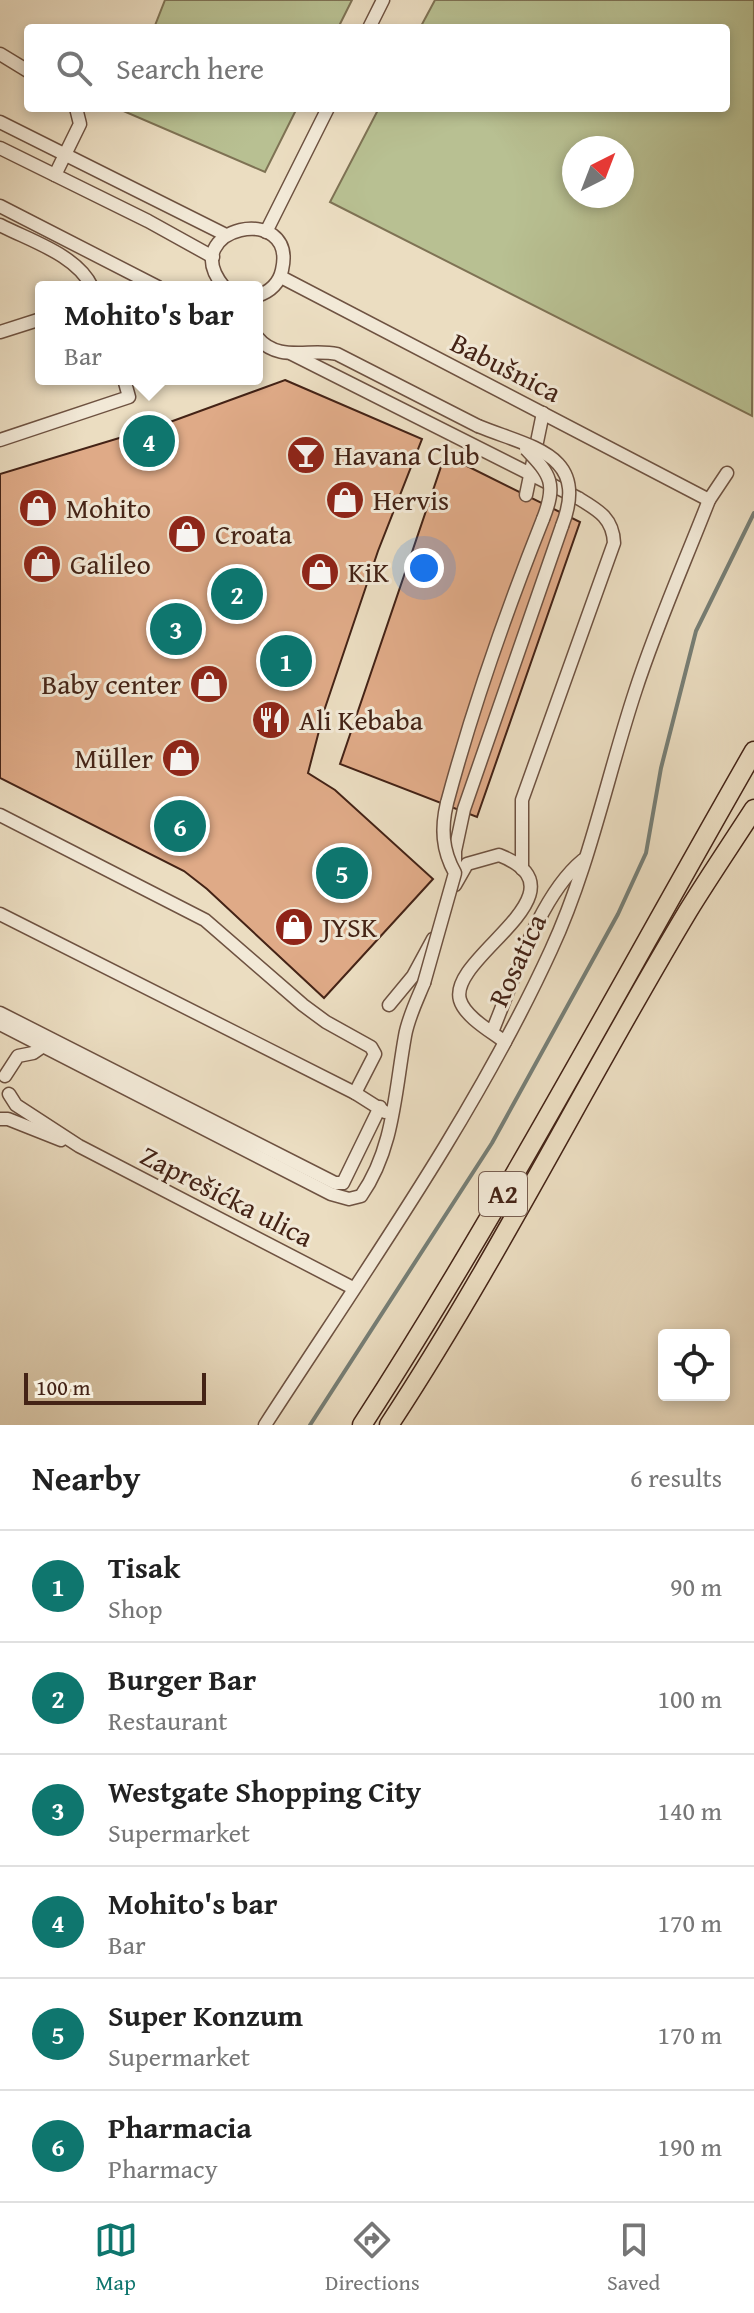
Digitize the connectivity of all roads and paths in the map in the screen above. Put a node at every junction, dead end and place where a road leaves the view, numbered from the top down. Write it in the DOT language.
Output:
graph roads {
  1 [pos="383,0"];
  2 [pos="371,24"];
  3 [pos="0,54"];
  4 [pos="24,69"];
  5 [pos="77,112"];
  6 [pos="326,112"];
  7 [pos="0,122"];
  8 [pos="0,148"];
  9 [pos="66,155"];
  10 [pos="55,175"];
  11 [pos="0,206"];
  12 [pos="0,225"];
  13 [pos="266,232"];
  14 [pos="226,235"];
  15 [pos="213,257"];
  16 [pos="281,277"];
  17 [pos="89,281"];
  18 [pos="138,281"];
  19 [pos="220,281"];
  20 [pos="263,294"];
  21 [pos="35,321"];
  22 [pos="0,332"];
  23 [pos="263,342"];
  24 [pos="292,354"];
  25 [pos="126,385"];
  26 [pos="543,413"];
  27 [pos="0,440"];
  28 [pos="521,443"];
  29 [pos="727,473"];
  30 [pos="529,474"];
  31 [pos="526,495"];
  32 [pos="709,500"];
  33 [pos="754,751"];
  34 [pos="754,809"];
  35 [pos="0,815"];
  36 [pos="585,859"];
  37 [pos="522,869"];
  38 [pos="455,873"];
  39 [pos="0,914"];
  40 [pos="389,1005"];
  41 [pos="0,1013"];
  42 [pos="0,1024"];
  43 [pos="492,1032"];
  44 [pos="505,1042"];
  45 [pos="43,1046"];
  46 [pos="2,1072"];
  47 [pos="355,1093"];
  48 [pos="9,1094"];
  49 [pos="380,1107"];
  50 [pos="0,1117"];
  51 [pos="394,1119"];
  52 [pos="79,1146"];
  53 [pos="353,1288"];
  54 [pos="265,1425"];
  55 [pos="362,1425"];
  56 [pos="389,1425"];
  1 -- 2 [label="street"];
  3 -- 4 [label="street"];
  5 -- 9 [label="street"];
  6 -- 13 [label="street"];
  7 -- 9 [label="street"];
  8 -- 10 [label="street"];
  9 -- 10 [label="street"];
  9 -- 14 [label="street"];
  10 -- 15 [label="street"];
  11 -- 18 [label="street"];
  12 -- 17 [label="street"];
  13 -- 14 [label="street"];
  13 -- 16 [label="street"];
  14 -- 15 [label="street"];
  15 -- 19 [label="street"];
  16 -- 20 [label="street"];
  16 -- 26 [label="street, Babušnica"];
  21 -- 22 [label="street"];
  23 -- 24 [label="street"];
  24 -- 28 [label="street, bridge"];
  24 -- 30 [label="street"];
  25 -- 27 [label="street"];
  26 -- 30 [label="street"];
  26 -- 32 [label="street, Babušnica"];
  28 -- 38 [label="street, bridge"];
  28 -- 38 [label="street, bridge"];
  29 -- 32 [label="street, Rosatica"];
  30 -- 31 [label="street"];
  30 -- 37 [label="street"];
  32 -- 36 [label="street, Rosatica"];
  33 -- 55 [label="highway, A2"];
  34 -- 56 [label="highway, A2"];
  35 -- 47 [label="street"];
  36 -- 43 [label="street"];
  36 -- 44 [label="street, Rosatica"];
  37 -- 40 [label="street"];
  37 -- 43 [label="street"];
  38 -- 51 [label="street, bridge"];
  39 -- 47 [label="street"];
  41 -- 49 [label="street"];
  42 -- 45 [label="street"];
  43 -- 44 [label="street"];
  44 -- 53 [label="street, Rosatica"];
  45 -- 46 [label="street"];
  45 -- 51 [label="street"];
  46 -- 48 [label="street"];
  47 -- 49 [label="street"];
  48 -- 50 [label="street"];
  48 -- 52 [label="street, Zaprešićka ulica"];
  49 -- 51 [label="street"];
  50 -- 52 [label="street, Zaprešićka ulica"];
  52 -- 53 [label="street, Zaprešićka ulica"];
  53 -- 54 [label="street, Rosatica"];
}
